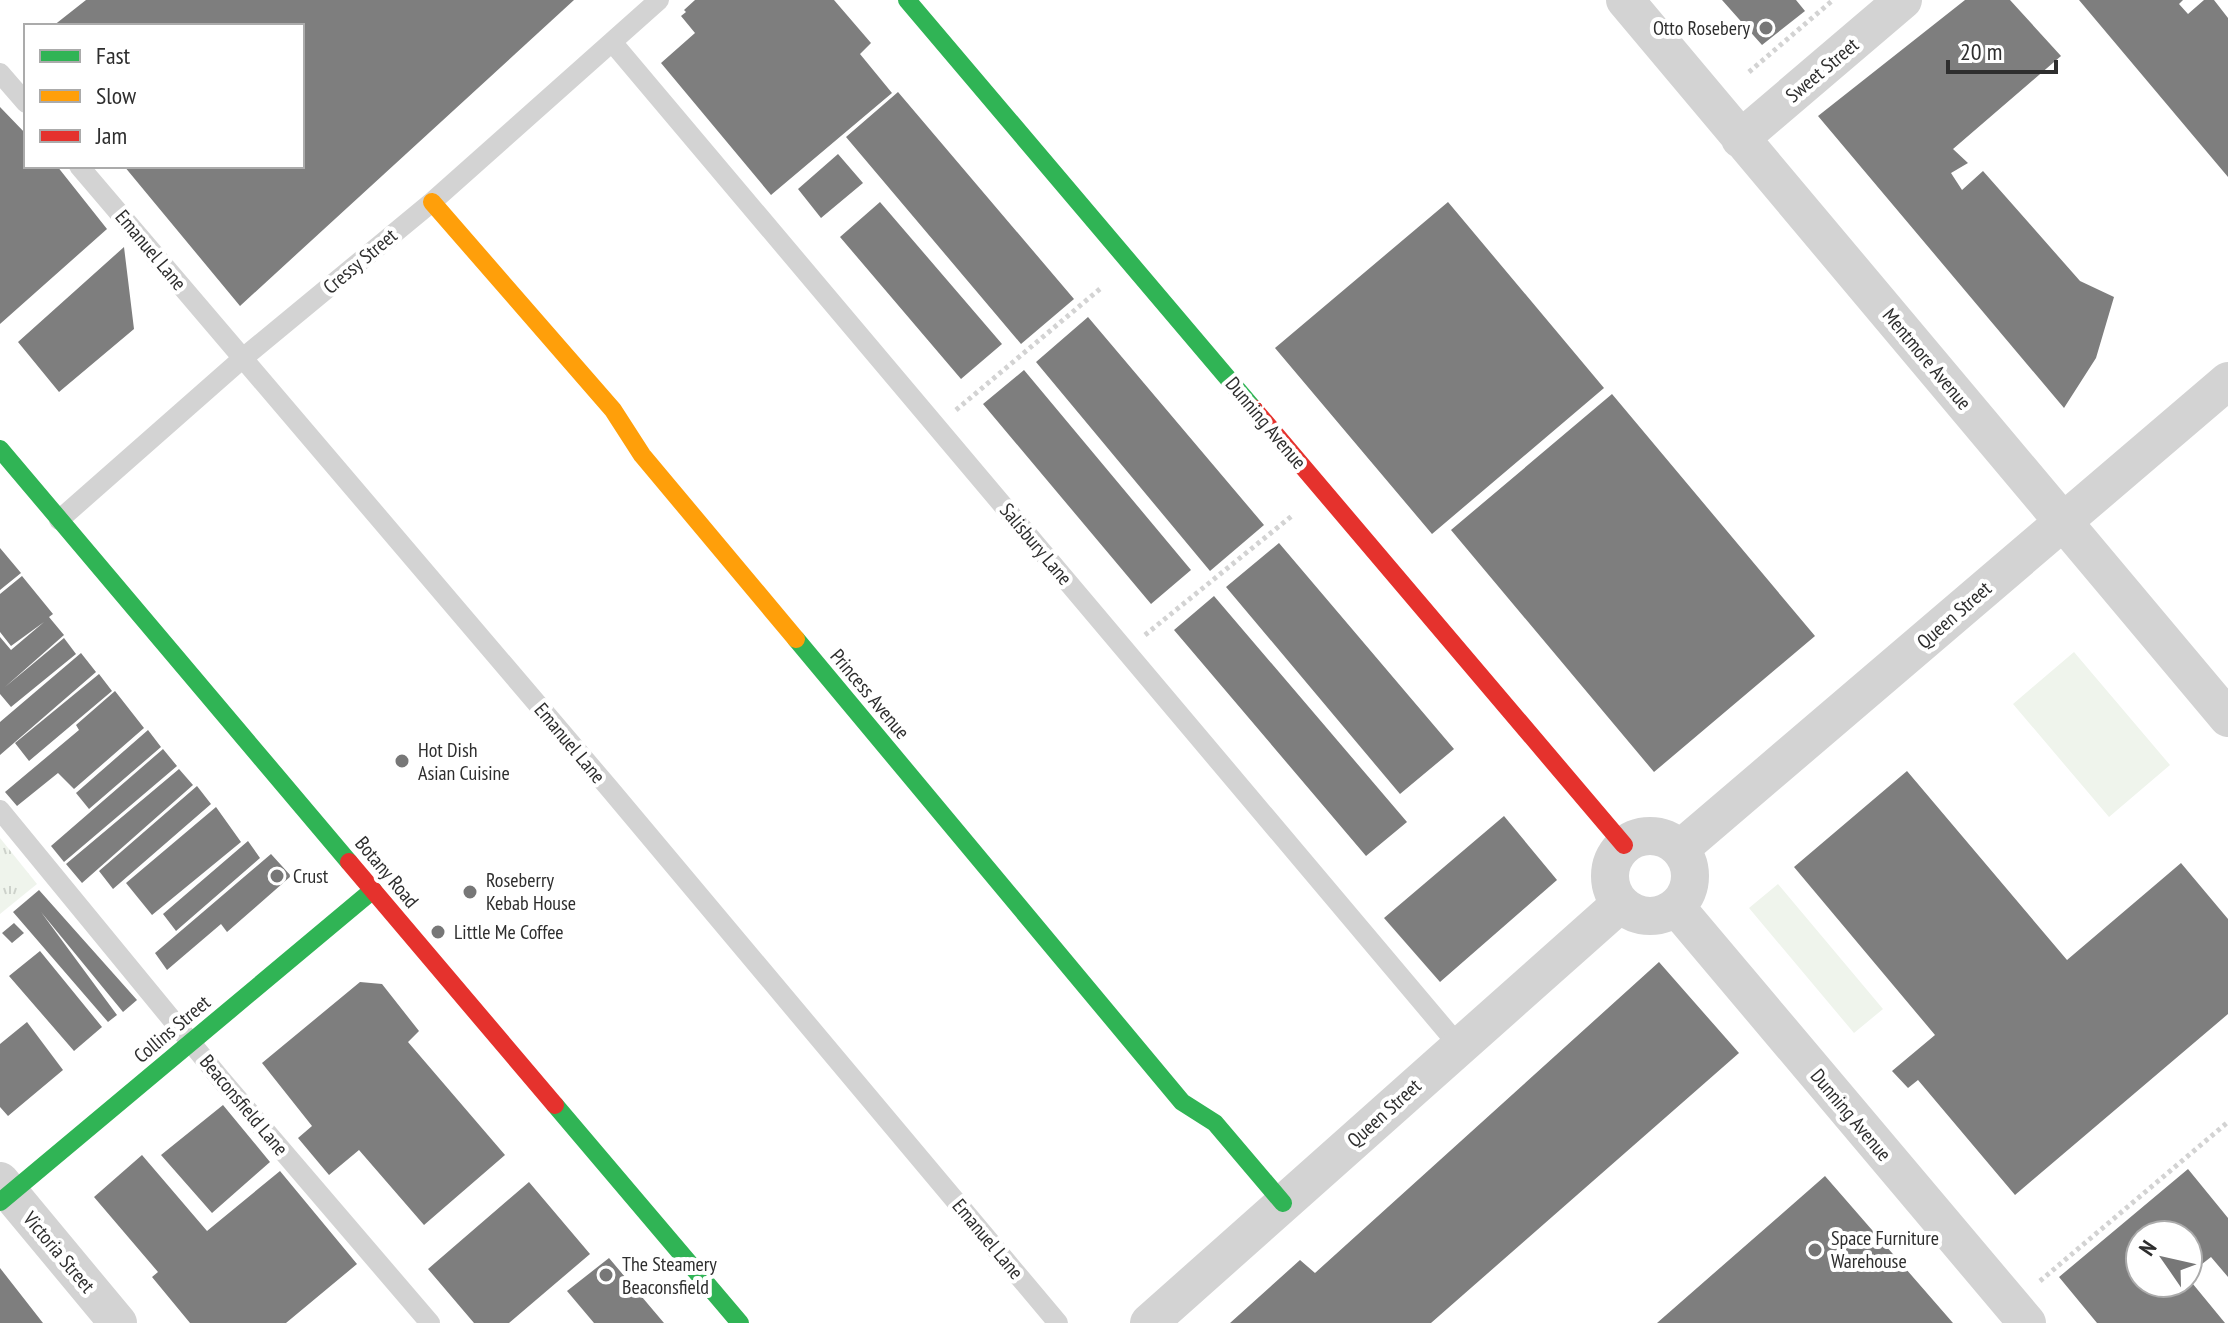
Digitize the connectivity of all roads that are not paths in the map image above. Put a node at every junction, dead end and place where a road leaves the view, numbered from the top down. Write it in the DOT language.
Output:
graph roads {
  1 [pos="659,0"];
  2 [pos="907,0"];
  3 [pos="1625,0"];
  4 [pos="1903,0"];
  5 [pos="612,42"];
  6 [pos="0,73"];
  7 [pos="24,101"];
  8 [pos="1740,139"];
  9 [pos="81,168"];
  10 [pos="432,202"];
  11 [pos="243,358"];
  12 [pos="2228,381"];
  13 [pos="0,449"];
  14 [pos="59,520"];
  15 [pos="2063,522"];
  16 [pos="2228,718"];
  17 [pos="0,810"];
  18 [pos="1624,845"];
  19 [pos="1680,849"];
  20 [pos="373,890"];
  21 [pos="1620,904"];
  22 [pos="1676,907"];
  23 [pos="191,1042"];
  24 [pos="1460,1047"];
  25 [pos="3,1192"];
  26 [pos="1283,1203"];
  27 [pos="2020,1314"];
  28 [pos="118,1323"];
  29 [pos="430,1323"];
  30 [pos="740,1323"];
  31 [pos="1058,1323"];
  32 [pos="1149,1323"];
  1 -- 5 [label="lane, Cressy Street"];
  2 -- 18 [label="street, Dunning Avenue"];
  3 -- 8 [label="street, Mentmore Avenue"];
  4 -- 8 [label="street, Sweet Street"];
  5 -- 10 [label="lane, Cressy Street"];
  5 -- 24 [label="lane, Salisbury Lane"];
  6 -- 7 [label="lane"];
  8 -- 15 [label="street, Mentmore Avenue"];
  9 -- 11 [label="lane, Emanuel Lane"];
  10 -- 11 [label="lane, Cressy Street"];
  10 -- 26 [label="street, Princess Avenue"];
  11 -- 14 [label="lane, Cressy Street"];
  11 -- 31 [label="lane, Emanuel Lane"];
  12 -- 15 [label="street, Queen Street"];
  13 -- 14 [label="street, Botany Road"];
  14 -- 20 [label="street, Botany Road"];
  15 -- 16 [label="street, Mentmore Avenue"];
  15 -- 19 [label="street, Queen Street"];
  17 -- 23 [label="lane, Beaconsfield Lane"];
  18 -- 19 [label="street"];
  18 -- 21 [label="street"];
  19 -- 22 [label="street"];
  20 -- 23 [label="street, Collins Street"];
  20 -- 30 [label="street, Botany Road"];
  21 -- 22 [label="street"];
  21 -- 24 [label="street, Queen Street"];
  22 -- 27 [label="street, Dunning Avenue"];
  23 -- 25 [label="street, Collins Street"];
  23 -- 29 [label="lane, Beaconsfield Lane"];
  24 -- 26 [label="street, Queen Street"];
  25 -- 28 [label="street, Victoria Street"];
  26 -- 32 [label="street, Queen Street"];
}
